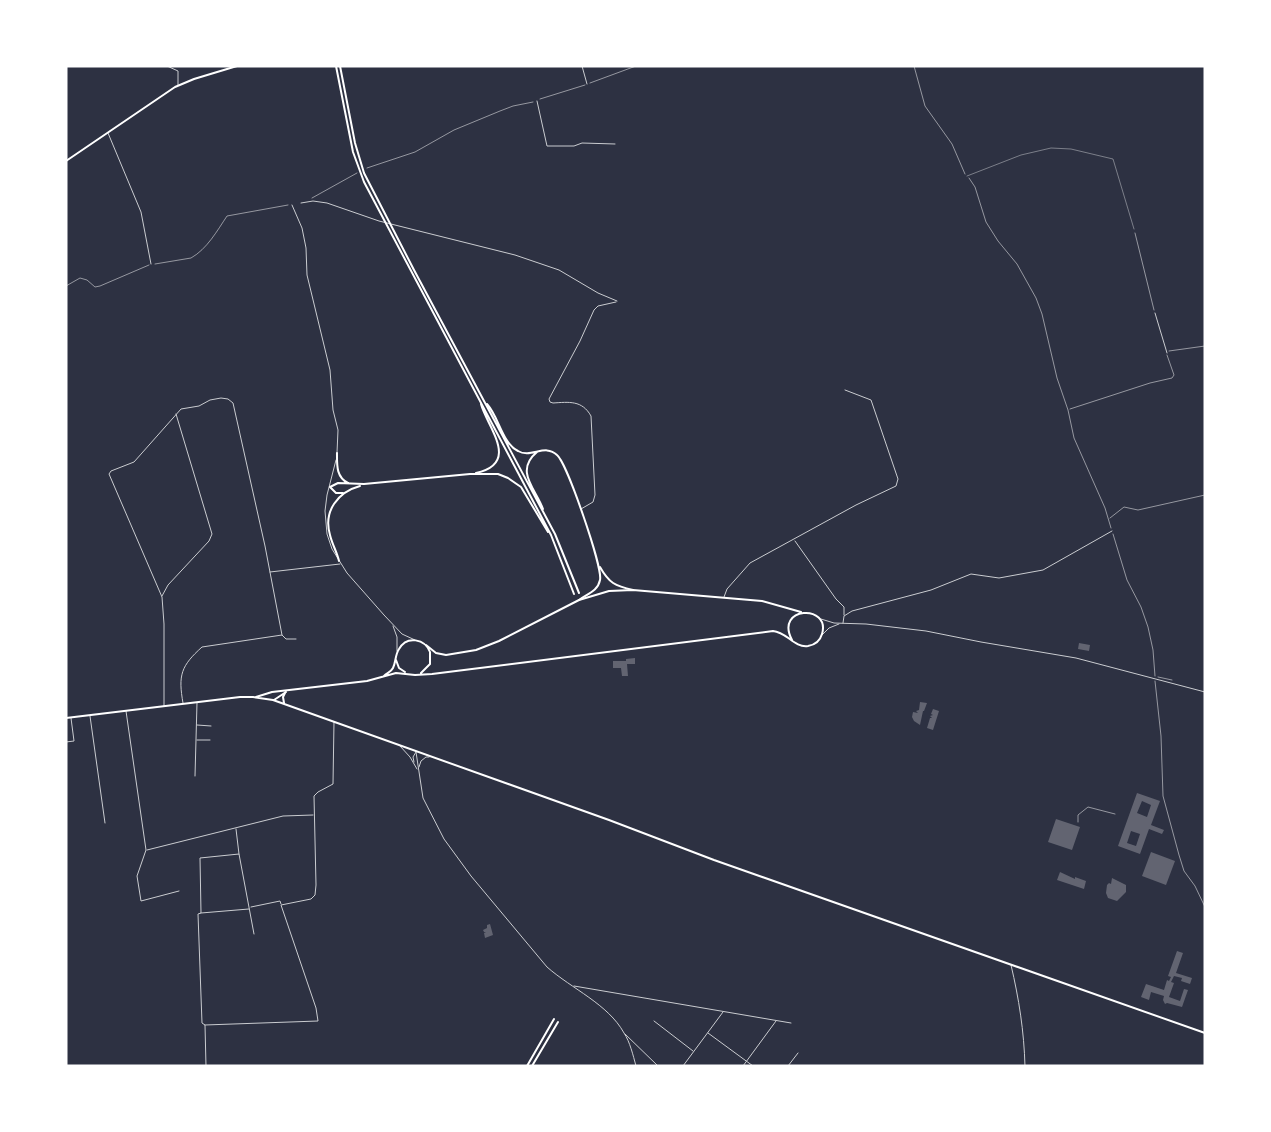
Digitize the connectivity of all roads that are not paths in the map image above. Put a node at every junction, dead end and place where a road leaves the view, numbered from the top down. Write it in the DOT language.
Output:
graph roads {
  1 [pos="167,66"];
  2 [pos="237,66"];
  3 [pos="336,66"];
  4 [pos="340,66"];
  5 [pos="582,66"];
  6 [pos="587,84"];
  7 [pos="178,86"];
  8 [pos="537,100"];
  9 [pos="108,132"];
  10 [pos="615,144"];
  11 [pos="66,161"];
  12 [pos="967,176"];
  13 [pos="301,203"];
  14 [pos="292,205"];
  15 [pos="1134,229"];
  16 [pos="151,264"];
  17 [pos="1155,313"];
  18 [pos="1167,353"];
  19 [pos="845,390"];
  20 [pos="480,402"];
  21 [pos="485,403"];
  22 [pos="176,413"];
  23 [pos="537,452"];
  24 [pos="337,453"];
  25 [pos="470,474"];
  26 [pos="350,484"];
  27 [pos="364,484"];
  28 [pos="330,487"];
  29 [pos="342,493"];
  30 [pos="580,509"];
  31 [pos="543,512"];
  32 [pos="1112,531"];
  33 [pos="551,535"];
  34 [pos="795,540"];
  35 [pos="340,563"];
  36 [pos="599,564"];
  37 [pos="270,572"];
  38 [pos="633,590"];
  39 [pos="579,593"];
  40 [pos="574,594"];
  41 [pos="162,597"];
  42 [pos="724,598"];
  43 [pos="579,600"];
  44 [pos="802,612"];
  45 [pos="844,616"];
  46 [pos="817,617"];
  47 [pos="390,621"];
  48 [pos="842,624"];
  49 [pos="282,635"];
  50 [pos="820,638"];
  51 [pos="296,639"];
  52 [pos="418,640"];
  53 [pos="792,640"];
  54 [pos="426,645"];
  55 [pos="397,651"];
  56 [pos="396,658"];
  57 [pos="406,673"];
  58 [pos="418,674"];
  59 [pos="382,677"];
  60 [pos="276,691"];
  61 [pos="287,691"];
  62 [pos="1205,692"];
  63 [pos="253,697"];
  64 [pos="273,700"];
  65 [pos="197,702"];
  66 [pos="183,704"];
  67 [pos="286,704"];
  68 [pos="164,706"];
  69 [pos="126,711"];
  70 [pos="90,715"];
  71 [pos="71,717"];
  72 [pos="66,718"];
  73 [pos="334,722"];
  74 [pos="196,725"];
  75 [pos="211,726"];
  76 [pos="196,740"];
  77 [pos="210,740"];
  78 [pos="66,742"];
  79 [pos="398,744"];
  80 [pos="416,751"];
  81 [pos="431,757"];
  82 [pos="418,770"];
  83 [pos="195,776"];
  84 [pos="314,815"];
  85 [pos="105,823"];
  86 [pos="236,828"];
  87 [pos="146,850"];
  88 [pos="240,854"];
  89 [pos="179,892"];
  90 [pos="281,905"];
  91 [pos="249,908"];
  92 [pos="201,913"];
  93 [pos="254,934"];
  94 [pos="1011,964"];
  95 [pos="568,984"];
  96 [pos="724,1012"];
  97 [pos="554,1019"];
  98 [pos="776,1020"];
  99 [pos="654,1021"];
  100 [pos="558,1022"];
  101 [pos="791,1023"];
  102 [pos="205,1025"];
  103 [pos="708,1032"];
  104 [pos="1205,1033"];
  105 [pos="625,1034"];
  106 [pos="694,1051"];
  107 [pos="798,1053"];
  108 [pos="746,1061"];
  109 [pos="206,1066"];
  110 [pos="527,1066"];
  111 [pos="532,1066"];
  112 [pos="636,1066"];
  113 [pos="658,1066"];
  114 [pos="682,1066"];
  115 [pos="743,1066"];
  116 [pos="753,1066"];
  117 [pos="788,1066"];
  118 [pos="1025,1066"];
  1 -- 7 [label="street"];
  2 -- 7 [label="main road"];
  3 -- 20 [label="main road"];
  4 -- 21 [label="main road"];
  5 -- 6 [label="street"];
  7 -- 9 [label="main road"];
  8 -- 10 [label="street"];
  9 -- 11 [label="main road"];
  9 -- 16 [label="street"];
  12 -- 15 [label="lane"];
  13 -- 30 [label="street"];
  14 -- 24 [label="street"];
  17 -- 18 [label="street"];
  19 -- 34 [label="street"];
  20 -- 25 [label="main road"];
  20 -- 33 [label="main road"];
  21 -- 23 [label="main road"];
  21 -- 31 [label="main road"];
  22 -- 37 [label="street"];
  22 -- 41 [label="street"];
  22 -- 41 [label="street"];
  23 -- 30 [label="main road"];
  23 -- 31 [label="main road"];
  24 -- 26 [label="main road"];
  24 -- 28 [label="street"];
  25 -- 27 [label="main road"];
  25 -- 33 [label="main road"];
  26 -- 27 [label="main road"];
  26 -- 28 [label="main road"];
  27 -- 29 [label="main road"];
  28 -- 29 [label="main road"];
  28 -- 35 [label="street"];
  29 -- 35 [label="main road"];
  30 -- 36 [label="main road"];
  31 -- 39 [label="main road"];
  32 -- 45 [label="street"];
  33 -- 40 [label="main road"];
  34 -- 42 [label="street"];
  34 -- 45 [label="street"];
  35 -- 37 [label="street"];
  35 -- 47 [label="street"];
  36 -- 38 [label="main road"];
  36 -- 43 [label="main road"];
  37 -- 49 [label="street"];
  38 -- 42 [label="main road"];
  38 -- 43 [label="main road"];
  41 -- 68 [label="street"];
  42 -- 44 [label="main road"];
  43 -- 54 [label="main road"];
  44 -- 46 [label="main road"];
  44 -- 53 [label="main road"];
  45 -- 48 [label="street"];
  46 -- 48 [label="street"];
  46 -- 50 [label="main road"];
  47 -- 52 [label="street"];
  47 -- 55 [label="street"];
  48 -- 50 [label="street"];
  48 -- 62 [label="street"];
  49 -- 51 [label="street"];
  49 -- 66 [label="street"];
  50 -- 53 [label="main road"];
  52 -- 54 [label="main road"];
  52 -- 55 [label="main road"];
  53 -- 58 [label="main road"];
  54 -- 58 [label="main road"];
  55 -- 56 [label="main road"];
  56 -- 57 [label="main road"];
  56 -- 59 [label="main road"];
  57 -- 58 [label="main road"];
  57 -- 59 [label="main road"];
  59 -- 61 [label="main road"];
  60 -- 61 [label="main road"];
  60 -- 63 [label="main road"];
  60 -- 64 [label="main road"];
  61 -- 64 [label="main road"];
  61 -- 67 [label="main road"];
  63 -- 64 [label="main road"];
  63 -- 65 [label="main road"];
  64 -- 67 [label="main road"];
  65 -- 66 [label="main road"];
  65 -- 74 [label="street"];
  66 -- 68 [label="main road"];
  67 -- 73 [label="main road"];
  68 -- 69 [label="main road"];
  69 -- 70 [label="main road"];
  69 -- 87 [label="street"];
  70 -- 71 [label="main road"];
  70 -- 85 [label="street"];
  71 -- 72 [label="main road"];
  71 -- 78 [label="street"];
  73 -- 79 [label="main road"];
  73 -- 84 [label="street"];
  74 -- 75 [label="street"];
  74 -- 76 [label="street"];
  76 -- 77 [label="street"];
  76 -- 83 [label="street"];
  79 -- 80 [label="main road"];
  79 -- 82 [label="street"];
  80 -- 81 [label="main road"];
  80 -- 82 [label="street"];
  80 -- 82 [label="street"];
  81 -- 82 [label="street"];
  81 -- 94 [label="main road"];
  82 -- 95 [label="street"];
  84 -- 86 [label="street"];
  84 -- 90 [label="street"];
  86 -- 87 [label="street"];
  86 -- 88 [label="street"];
  87 -- 89 [label="street"];
  88 -- 91 [label="street"];
  88 -- 92 [label="street"];
  90 -- 91 [label="street"];
  90 -- 102 [label="street"];
  91 -- 92 [label="street"];
  91 -- 93 [label="street"];
  92 -- 102 [label="street"];
  94 -- 104 [label="main road"];
  94 -- 118 [label="street"];
  95 -- 96 [label="street"];
  95 -- 105 [label="street"];
  96 -- 98 [label="street"];
  96 -- 103 [label="street"];
  97 -- 110 [label="main road"];
  98 -- 101 [label="street"];
  98 -- 108 [label="street"];
  99 -- 106 [label="street"];
  100 -- 111 [label="main road"];
  102 -- 109 [label="street"];
  103 -- 106 [label="street"];
  103 -- 108 [label="street"];
  105 -- 112 [label="street"];
  105 -- 113 [label="street"];
  106 -- 114 [label="street"];
  107 -- 117 [label="street"];
  108 -- 115 [label="street"];
  108 -- 116 [label="street"];
}
